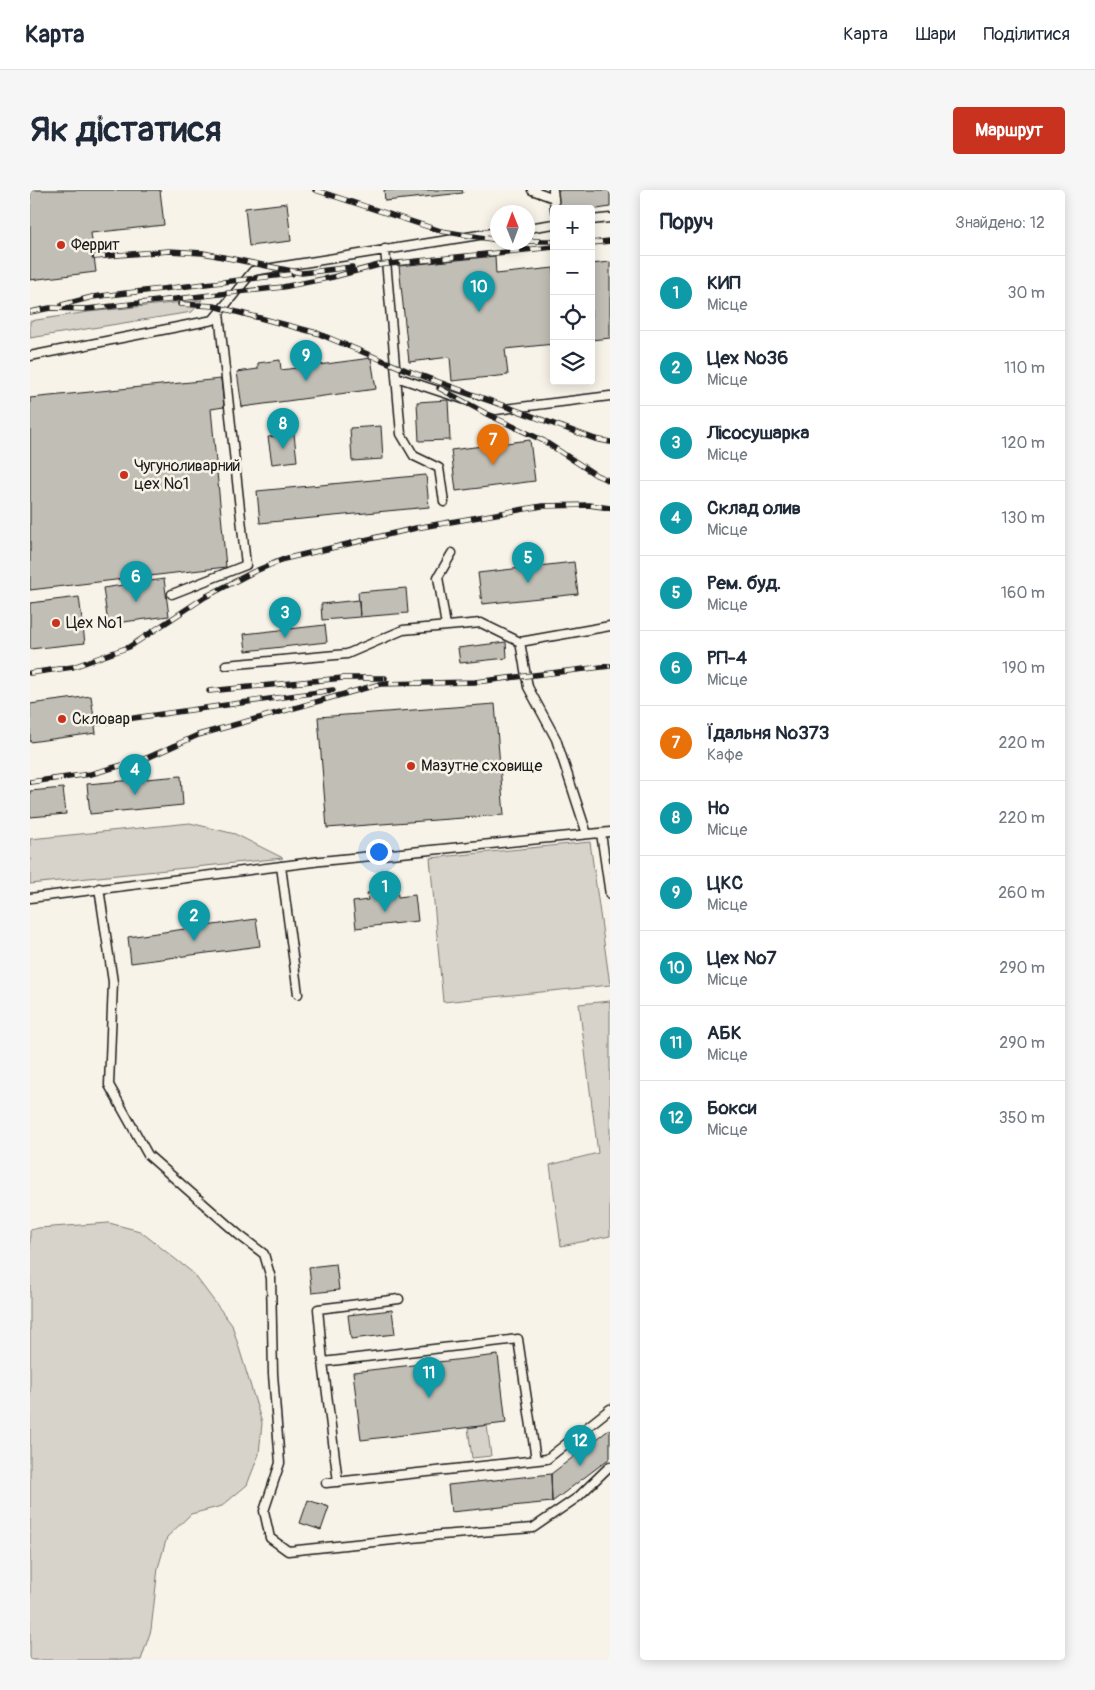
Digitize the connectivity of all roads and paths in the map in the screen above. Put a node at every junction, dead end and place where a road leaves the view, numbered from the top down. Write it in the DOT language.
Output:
graph roads {
  1 [pos="532,190"];
  2 [pos="554,194"];
  3 [pos="610,218"];
  4 [pos="595,220"];
  5 [pos="550,225"];
  6 [pos="535,227"];
  7 [pos="490,233"];
  8 [pos="386,249"];
  9 [pos="220,313"];
  10 [pos="30,356"];
  11 [pos="396,377"];
  12 [pos="610,396"];
  13 [pos="444,502"];
  14 [pos="452,553"];
  15 [pos="172,594"];
  16 [pos="446,626"];
  17 [pos="610,626"];
  18 [pos="520,642"];
  19 [pos="226,665"];
  20 [pos="610,832"];
  21 [pos="601,833"];
  22 [pos="587,834"];
  23 [pos="281,866"];
  24 [pos="99,888"];
  25 [pos="610,895"];
  26 [pos="30,898"];
  27 [pos="298,994"];
  28 [pos="399,1299"];
  29 [pos="323,1362"];
  30 [pos="610,1409"];
  31 [pos="536,1460"];
  32 [pos="610,1466"];
  33 [pos="338,1482"];
  34 [pos="326,1483"];
  1 -- 2 [label="lane"];
  3 -- 4 [label="lane"];
  5 -- 6 [label="lane"];
  7 -- 8 [label="lane"];
  8 -- 9 [label="lane"];
  8 -- 11 [label="lane"];
  9 -- 10 [label="lane"];
  9 -- 15 [label="lane"];
  11 -- 12 [label="lane"];
  11 -- 13 [label="lane"];
  14 -- 16 [label="lane"];
  16 -- 18 [label="lane"];
  16 -- 19 [label="lane"];
  17 -- 18 [label="lane"];
  18 -- 22 [label="lane"];
  20 -- 21 [label="lane"];
  21 -- 22 [label="lane"];
  21 -- 25 [label="lane"];
  22 -- 23 [label="lane"];
  23 -- 24 [label="lane"];
  23 -- 27 [label="lane"];
  24 -- 26 [label="lane"];
  24 -- 32 [label="lane"];
  28 -- 29 [label="lane"];
  29 -- 31 [label="lane"];
  29 -- 33 [label="lane"];
  30 -- 31 [label="lane"];
  31 -- 33 [label="lane"];
  33 -- 34 [label="lane"];
}
